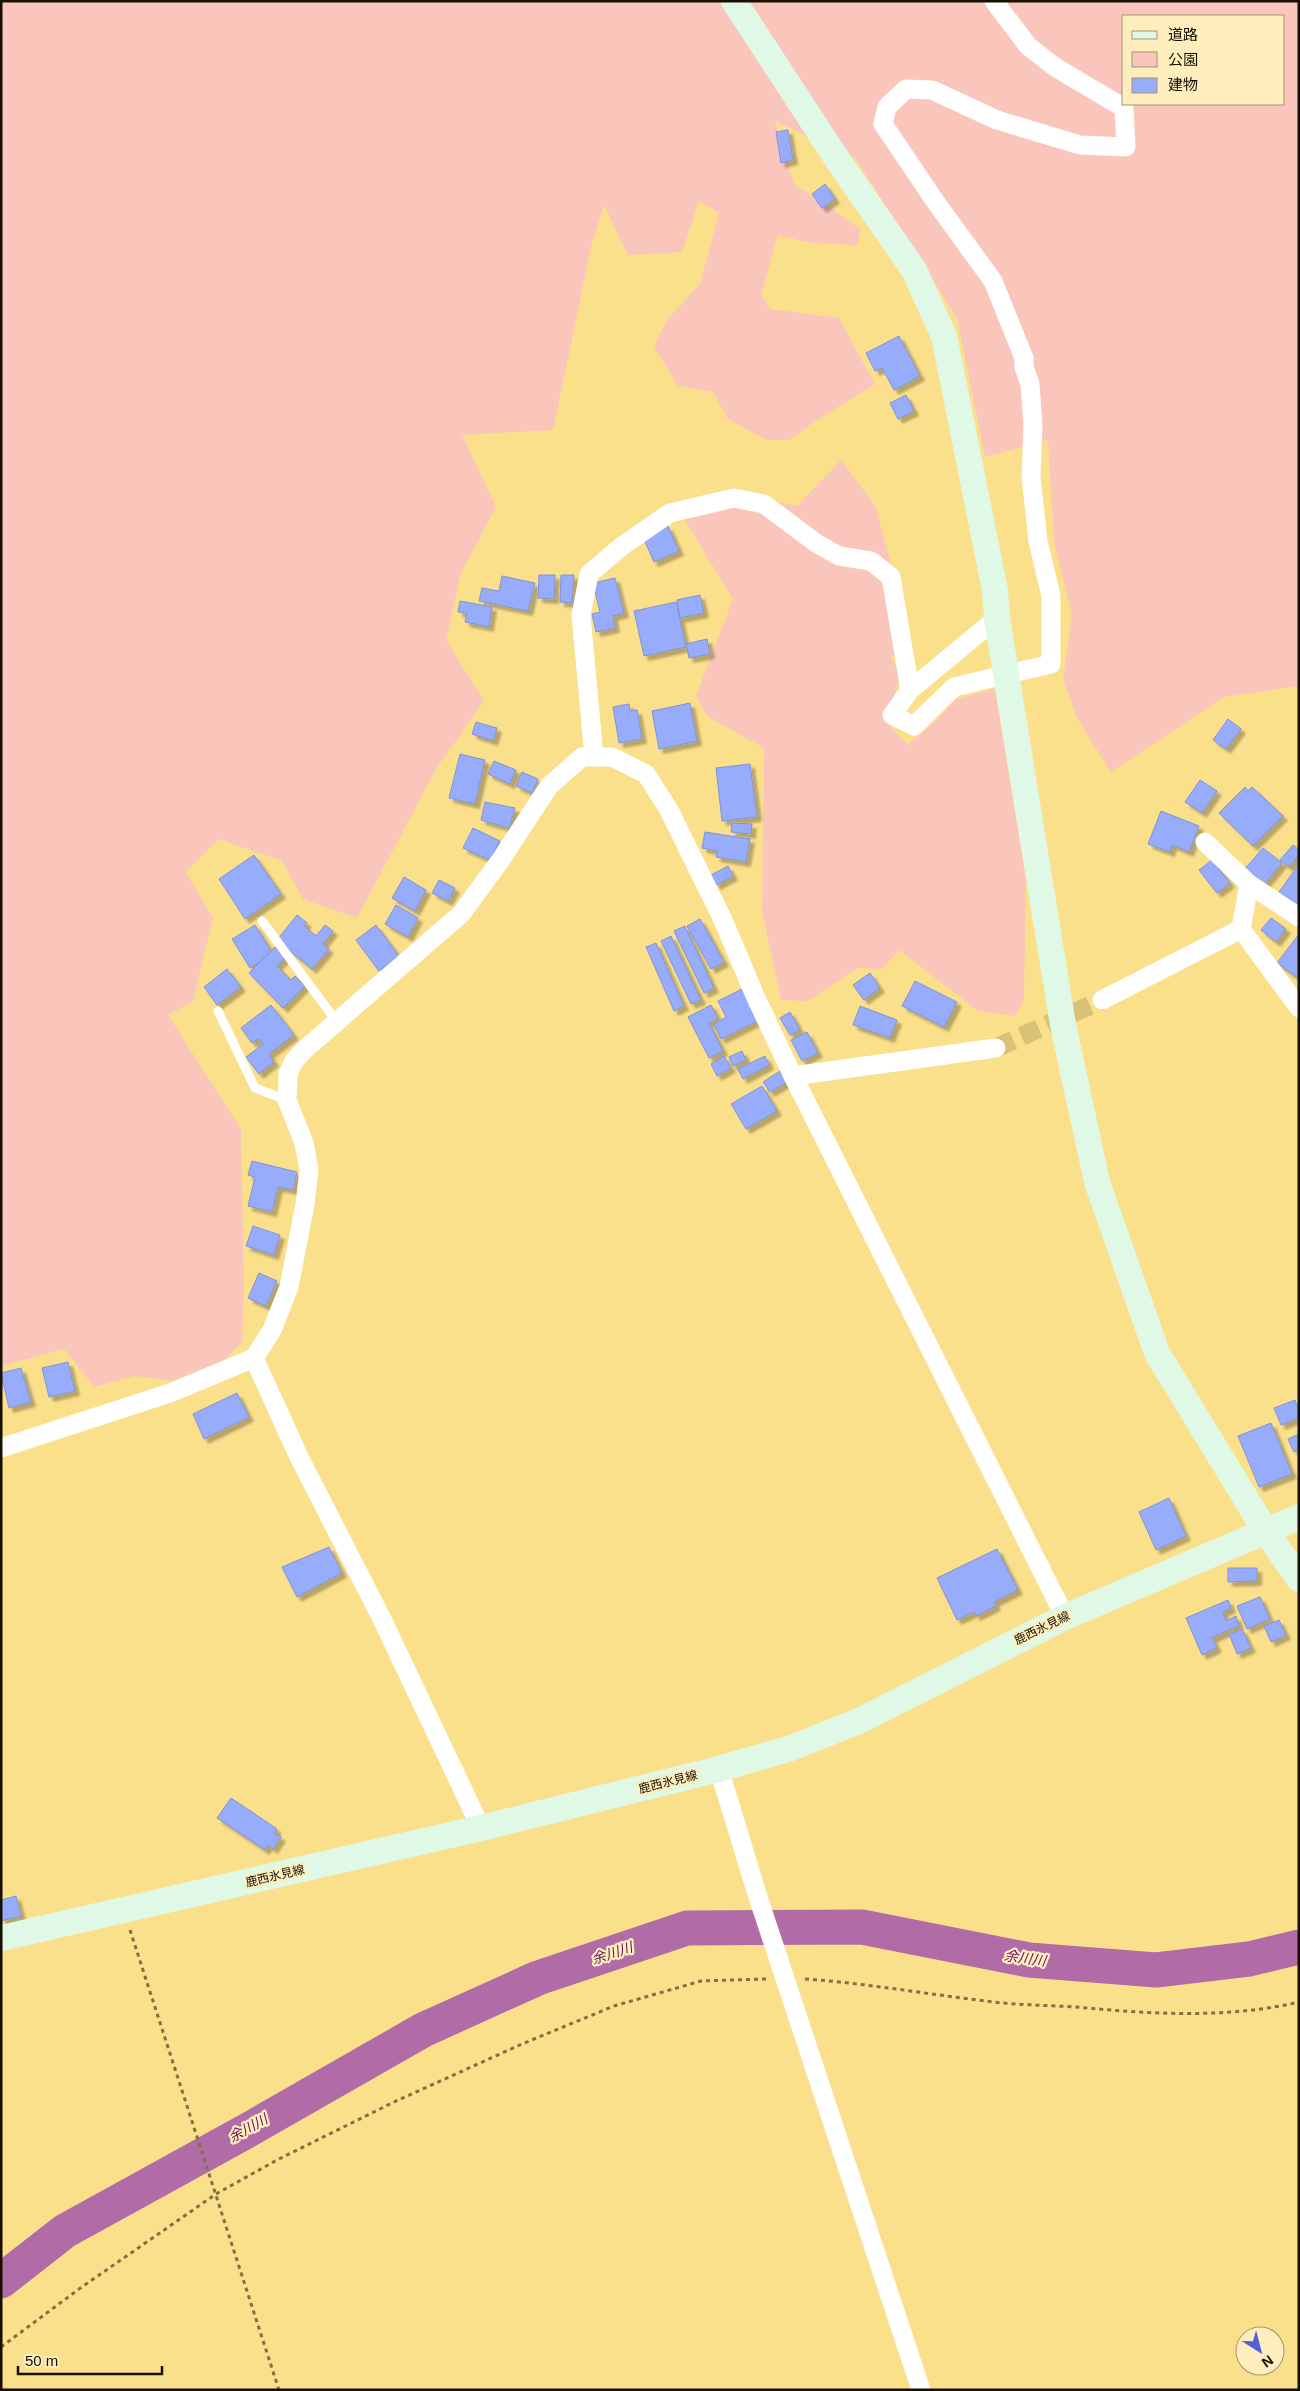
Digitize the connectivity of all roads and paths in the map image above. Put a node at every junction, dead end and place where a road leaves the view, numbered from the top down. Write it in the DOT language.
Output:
graph roads {
  1 [pos="734,1"];
  2 [pos="994,1"];
  3 [pos="997,618"];
  4 [pos="910,690"];
  5 [pos="594,757"];
  6 [pos="1205,842"];
  7 [pos="1250,884"];
  8 [pos="1299,917"];
  9 [pos="262,922"];
  10 [pos="1242,929"];
  11 [pos="1102,1000"];
  12 [pos="1299,1008"];
  13 [pos="218,1011"];
  14 [pos="337,1022"];
  15 [pos="996,1048"];
  16 [pos="793,1076"];
  17 [pos="287,1100"];
  18 [pos="254,1358"];
  19 [pos="1,1448"];
  20 [pos="1299,1516"];
  21 [pos="1266,1530"];
  22 [pos="1299,1579"];
  23 [pos="1064,1617"];
  24 [pos="718,1769"];
  25 [pos="481,1828"];
  26 [pos="124,1910"];
  27 [pos="1,1938"];
  28 [pos="787,1978"];
  29 [pos="1299,2002"];
  30 [pos="216,2194"];
  31 [pos="1,2347"];
  32 [pos="279,2390"];
  33 [pos="921,2390"];
  1 -- 3 [label="street"];
  2 -- 4 [label="street"];
  3 -- 4 [label="street"];
  3 -- 21 [label="street"];
  4 -- 5 [label="street"];
  5 -- 14 [label="street"];
  5 -- 16 [label="street"];
  6 -- 7 [label="street"];
  7 -- 8 [label="street"];
  7 -- 10 [label="street"];
  9 -- 14 [label="lane"];
  10 -- 11 [label="street"];
  10 -- 12 [label="street"];
  13 -- 17 [label="lane"];
  14 -- 17 [label="street"];
  15 -- 16 [label="street"];
  16 -- 23 [label="street"];
  17 -- 18 [label="street"];
  18 -- 19 [label="street"];
  18 -- 25 [label="street"];
  20 -- 21 [label="street, 鹿西氷見線"];
  21 -- 22 [label="street"];
  21 -- 23 [label="street, 鹿西氷見線"];
  23 -- 24 [label="street, 鹿西氷見線"];
  24 -- 25 [label="street, 鹿西氷見線"];
  24 -- 28 [label="street"];
  25 -- 26 [label="street, 鹿西氷見線"];
  26 -- 27 [label="street, 鹿西氷見線"];
  26 -- 30 [label="path"];
  28 -- 29 [label="path"];
  28 -- 30 [label="path"];
  28 -- 33 [label="street"];
  30 -- 31 [label="path"];
  30 -- 32 [label="path"];
}
